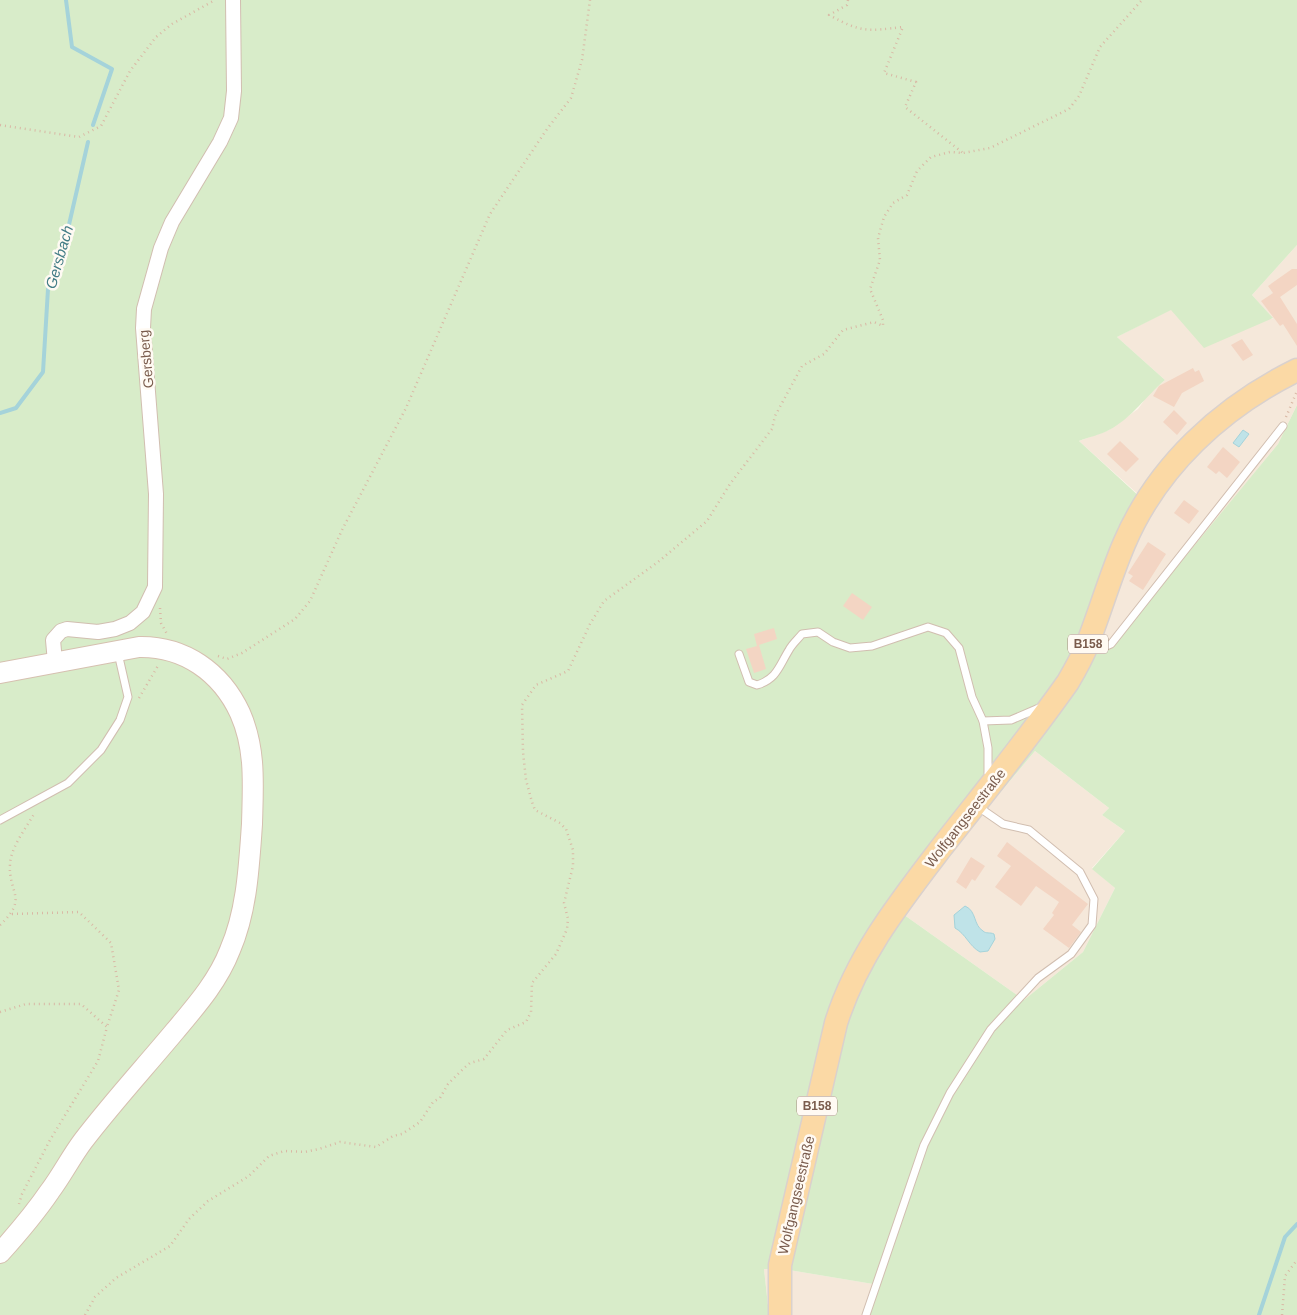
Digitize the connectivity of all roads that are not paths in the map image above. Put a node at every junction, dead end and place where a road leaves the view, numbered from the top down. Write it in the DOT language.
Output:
graph roads {
  1 [pos="233,0"];
  2 [pos="1297,370"];
  3 [pos="1283,426"];
  4 [pos="1087,647"];
  5 [pos="117,650"];
  6 [pos="739,654"];
  7 [pos="54,662"];
  8 [pos="0,673"];
  9 [pos="1047,712"];
  10 [pos="983,721"];
  11 [pos="994,780"];
  12 [pos="975,804"];
  13 [pos="0,820"];
  14 [pos="0,1253"];
  15 [pos="780,1315"];
  16 [pos="866,1315"];
  1 -- 7 [label="street, Gersberg"];
  2 -- 4 [label="main road, Wolfgangseestraße / B158"];
  3 -- 4 [label="lane"];
  4 -- 9 [label="main road, Wolfgangseestraße / B158"];
  5 -- 7 [label="main road"];
  5 -- 13 [label="lane"];
  5 -- 14 [label="main road"];
  6 -- 10 [label="lane"];
  7 -- 8 [label="main road"];
  9 -- 10 [label="lane"];
  9 -- 11 [label="main road, Wolfgangseestraße / B158"];
  10 -- 11 [label="lane"];
  11 -- 12 [label="main road, Wolfgangseestraße / B158"];
  12 -- 15 [label="main road, Wolfgangseestraße / B158"];
  12 -- 16 [label="lane"];
}
